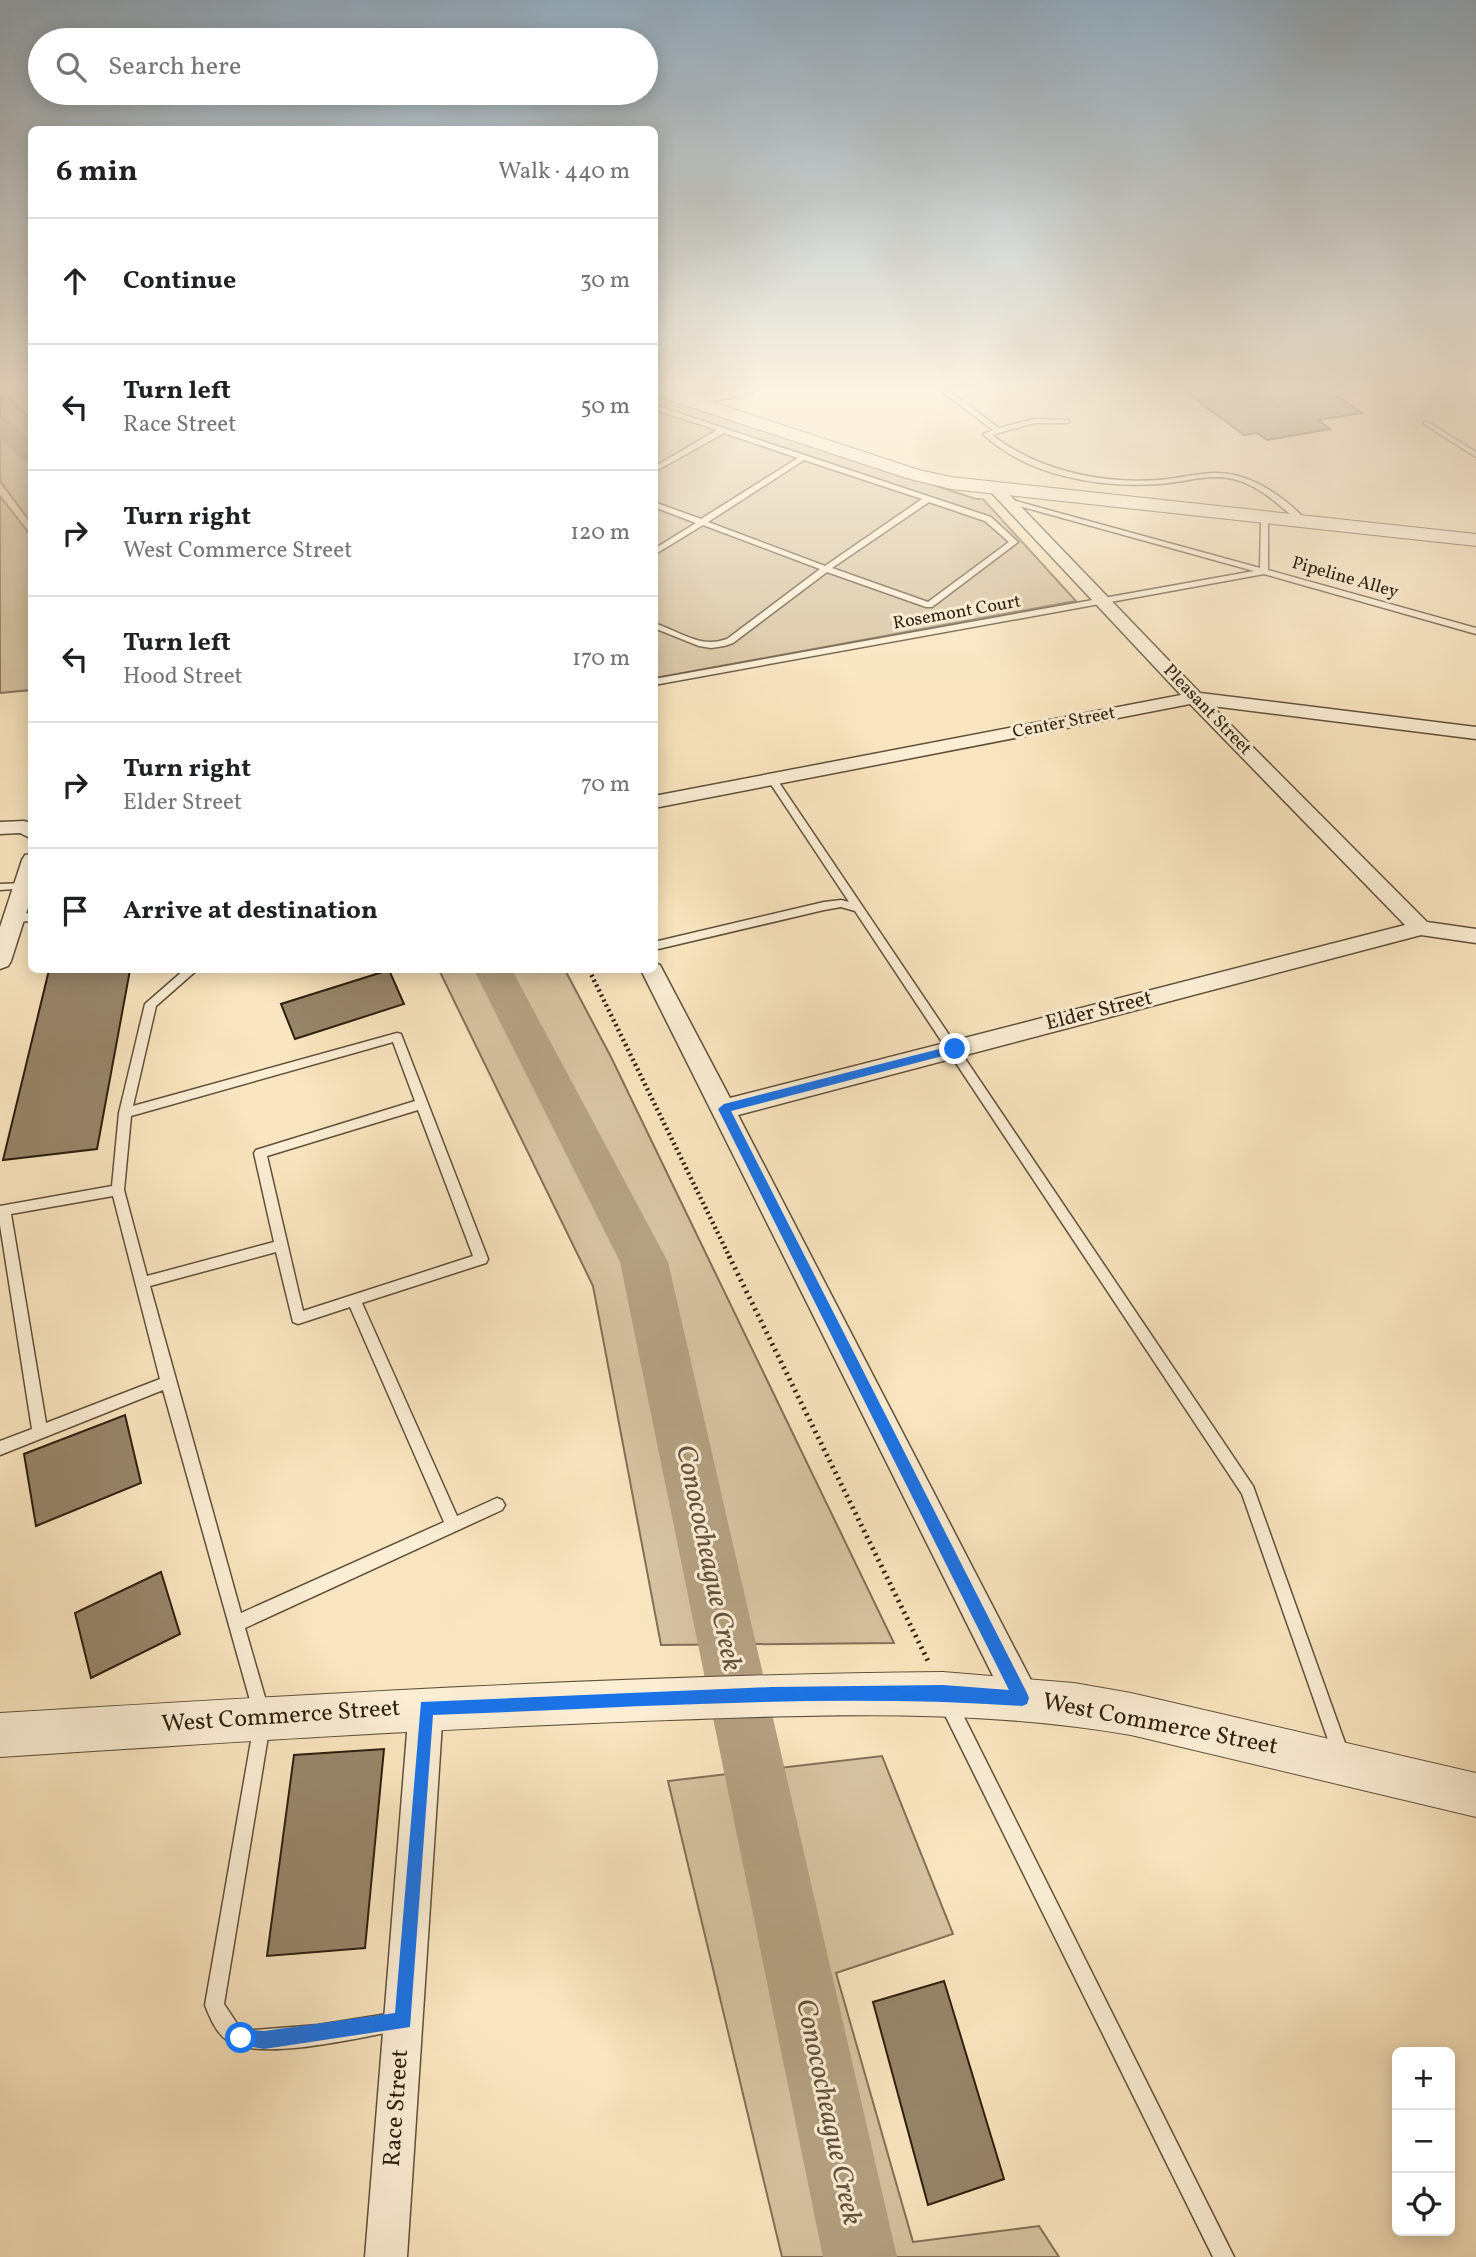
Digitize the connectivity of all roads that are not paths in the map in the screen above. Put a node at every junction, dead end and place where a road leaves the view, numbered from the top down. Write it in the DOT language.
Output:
graph roads {
  1 [pos="744,495"];
  2 [pos="917,495"];
  3 [pos="1001,495"];
  4 [pos="1004,495"];
  5 [pos="1015,495"];
  6 [pos="1274,495"];
  7 [pos="928,499"];
  8 [pos="658,505"];
  9 [pos="1265,517"];
  10 [pos="1302,520"];
  11 [pos="703,522"];
  12 [pos="1476,540"];
  13 [pos="658,550"];
  14 [pos="826,569"];
  15 [pos="1264,572"];
  16 [pos="1103,603"];
  17 [pos="658,627"];
  18 [pos="1476,631"];
  19 [pos="658,681"];
  20 [pos="1194,698"];
  21 [pos="1476,733"];
  22 [pos="771,777"];
  23 [pos="658,801"];
  24 [pos="0,828"];
  25 [pos="28,830"];
  26 [pos="28,872"];
  27 [pos="23,886"];
  28 [pos="0,887"];
  29 [pos="860,909"];
  30 [pos="22,918"];
  31 [pos="1420,928"];
  32 [pos="1476,936"];
  33 [pos="658,945"];
  34 [pos="0,961"];
  35 [pos="187,973"];
  36 [pos="654,973"];
  37 [pos="955,1049"];
  38 [pos="422,1104"];
  39 [pos="724,1109"];
  40 [pos="125,1113"];
  41 [pos="118,1190"];
  42 [pos="2,1210"];
  43 [pos="279,1246"];
  44 [pos="142,1283"];
  45 [pos="354,1300"];
  46 [pos="168,1382"];
  47 [pos="40,1433"];
  48 [pos="0,1448"];
  49 [pos="497,1505"];
  50 [pos="453,1525"];
  51 [pos="236,1624"];
  52 [pos="943,1693"];
  53 [pos="1022,1698"];
  54 [pos="426,1708"];
  55 [pos="263,1718"];
  56 [pos="0,1735"];
  57 [pos="1344,1762"];
  58 [pos="1476,1796"];
  59 [pos="404,2021"];
  60 [pos="386,2257"];
  61 [pos="1224,2257"];
  1 -- 11 [label="lane"];
  2 -- 7 [label="lane"];
  3 -- 16 [label="street, Pleasant Street"];
  4 -- 15 [label="lane, Pipeline Alley"];
  5 -- 9 [label="street"];
  6 -- 10 [label="lane"];
  7 -- 14 [label="lane"];
  7 -- 14 [label="lane"];
  8 -- 11 [label="lane"];
  9 -- 10 [label="street"];
  9 -- 15 [label="lane"];
  10 -- 12 [label="street"];
  11 -- 13 [label="lane"];
  11 -- 14 [label="lane"];
  14 -- 17 [label="lane"];
  15 -- 16 [label="lane, Rosemont Court"];
  15 -- 18 [label="lane, Pipeline Alley"];
  16 -- 19 [label="lane, Rosemont Court"];
  16 -- 20 [label="street, Pleasant Street"];
  20 -- 21 [label="street, Center Street"];
  20 -- 22 [label="street, Center Street"];
  20 -- 31 [label="street, Pleasant Street"];
  22 -- 23 [label="street, Center Street"];
  22 -- 29 [label="lane"];
  24 -- 25 [label="street"];
  26 -- 27 [label="street"];
  27 -- 28 [label="lane"];
  27 -- 30 [label="street"];
  29 -- 33 [label="lane"];
  29 -- 37 [label="lane"];
  30 -- 34 [label="street"];
  31 -- 32 [label="street, Elder Street"];
  31 -- 37 [label="street, Elder Street"];
  35 -- 40 [label="lane"];
  36 -- 39 [label="street"];
  37 -- 39 [label="street, Elder Street"];
  37 -- 57 [label="lane"];
  38 -- 40 [label="lane"];
  38 -- 43 [label="lane"];
  38 -- 45 [label="lane"];
  39 -- 53 [label="street"];
  40 -- 41 [label="lane"];
  41 -- 42 [label="lane"];
  41 -- 44 [label="lane"];
  42 -- 47 [label="lane"];
  43 -- 44 [label="lane"];
  43 -- 45 [label="lane"];
  44 -- 46 [label="lane"];
  45 -- 50 [label="lane"];
  46 -- 47 [label="lane"];
  46 -- 51 [label="lane"];
  47 -- 48 [label="lane"];
  49 -- 50 [label="lane"];
  50 -- 51 [label="lane"];
  51 -- 55 [label="lane"];
  52 -- 53 [label="street, West Commerce Street"];
  52 -- 54 [label="street, West Commerce Street"];
  52 -- 61 [label="lane"];
  53 -- 57 [label="street, West Commerce Street"];
  54 -- 55 [label="street, West Commerce Street"];
  54 -- 59 [label="street, Race Street"];
  55 -- 56 [label="street, West Commerce Street"];
  55 -- 59 [label="lane"];
  57 -- 58 [label="street, West Commerce Street"];
  59 -- 60 [label="street, Race Street"];
}
